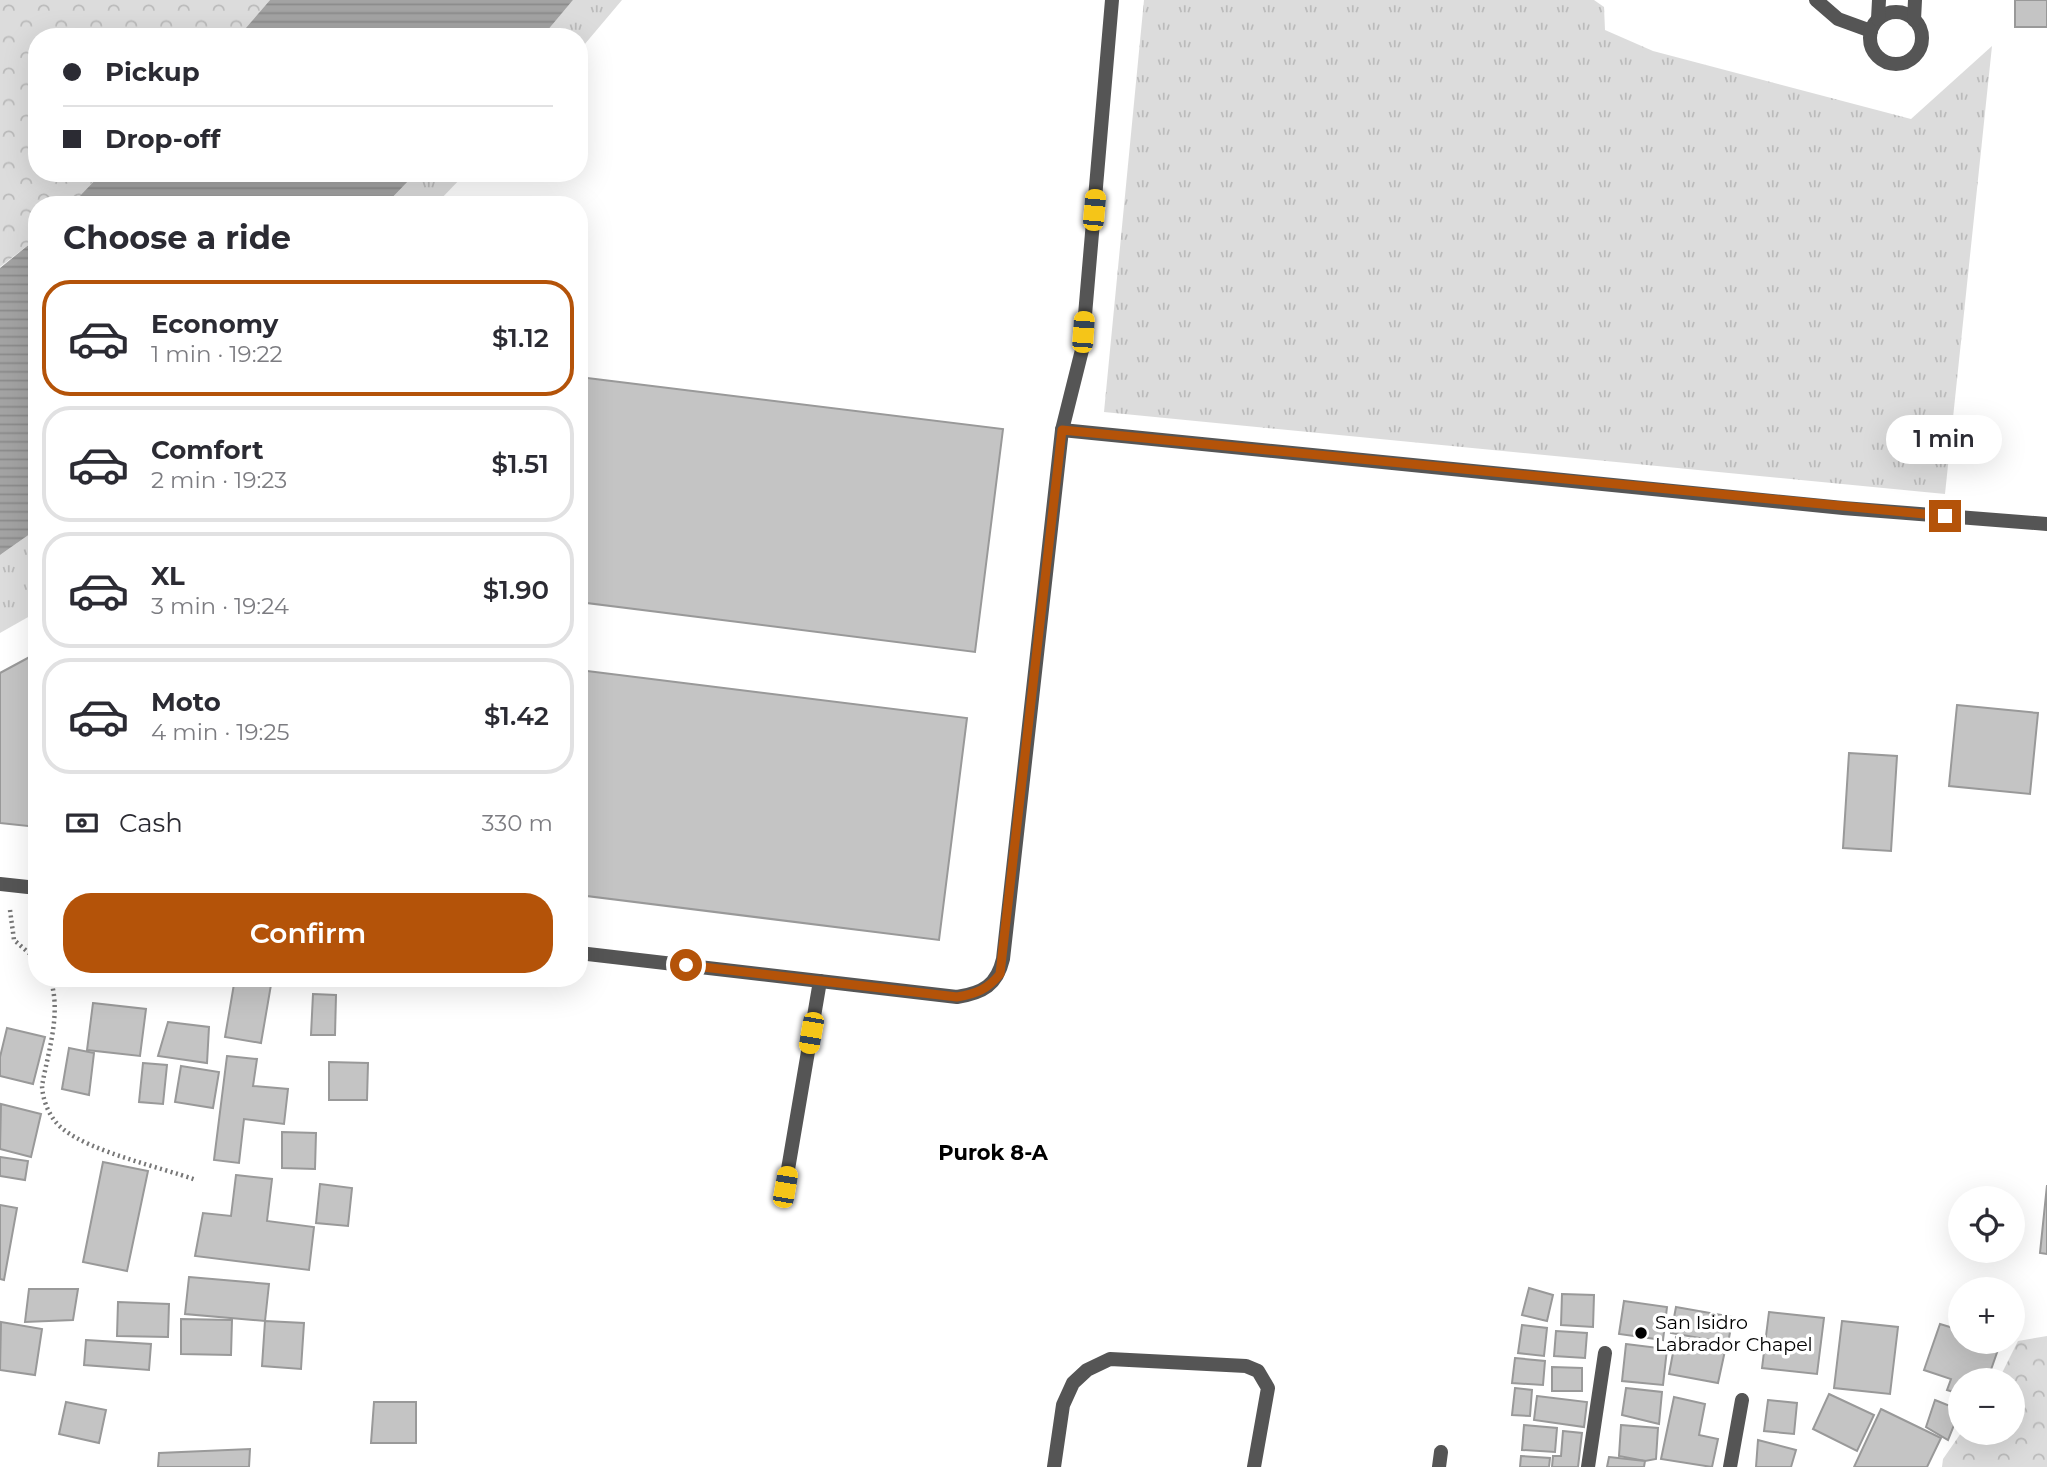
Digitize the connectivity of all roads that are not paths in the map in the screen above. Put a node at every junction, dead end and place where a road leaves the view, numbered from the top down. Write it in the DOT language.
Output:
graph roads {
  1 [pos="1112,0"];
  2 [pos="1816,0"];
  3 [pos="1879,0"];
  4 [pos="1915,0"];
  5 [pos="1914,20"];
  6 [pos="1875,25"];
  7 [pos="1062,430"];
  8 [pos="2047,524"];
  9 [pos="5,884"];
  10 [pos="28,887"];
  11 [pos="588,954"];
  12 [pos="820,981"];
  13 [pos="785,1187"];
  14 [pos="1605,1353"];
  15 [pos="1742,1400"];
  16 [pos="1054,1467"];
  17 [pos="1254,1467"];
  18 [pos="1588,1467"];
  19 [pos="1730,1467"];
  1 -- 7 [label="street"];
  2 -- 6 [label="street"];
  3 -- 6 [label="street"];
  4 -- 5 [label="street"];
  5 -- 6 [label="street"];
  5 -- 6 [label="street"];
  7 -- 8 [label="street"];
  7 -- 12 [label="street"];
  9 -- 10 [label="street"];
  11 -- 12 [label="street"];
  12 -- 13 [label="street"];
  14 -- 18 [label="street"];
  15 -- 19 [label="street"];
  16 -- 17 [label="street"];
}
